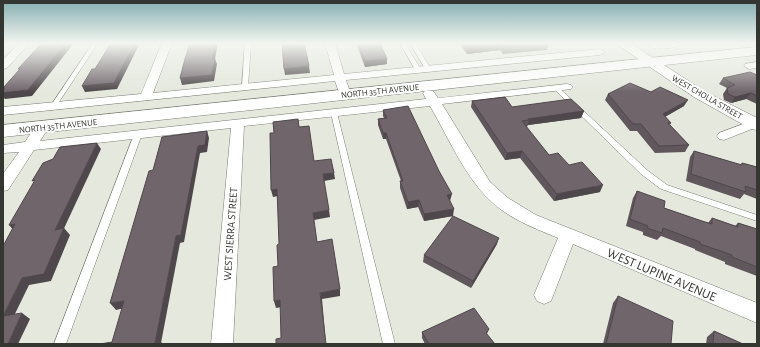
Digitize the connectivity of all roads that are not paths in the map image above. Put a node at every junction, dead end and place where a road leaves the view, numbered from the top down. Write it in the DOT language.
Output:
graph roads {
  1 [pos="85,59"];
  2 [pos="161,59"];
  3 [pos="247,59"];
  4 [pos="335,59"];
  5 [pos="415,59"];
  6 [pos="419,59"];
  7 [pos="525,59"];
  8 [pos="645,59"];
  9 [pos="677,59"];
  10 [pos="649,62"];
  11 [pos="423,69"];
  12 [pos="340,78"];
  13 [pos="245,87"];
  14 [pos="561,87"];
  15 [pos="430,94"];
  16 [pos="345,95"];
  17 [pos="145,98"];
  18 [pos="53,107"];
  19 [pos="3,112"];
  20 [pos="334,113"];
  21 [pos="238,123"];
  22 [pos="756,124"];
  23 [pos="42,127"];
  24 [pos="3,131"];
  25 [pos="138,134"];
  26 [pos="724,136"];
  27 [pos="29,146"];
  28 [pos="3,149"];
  29 [pos="3,186"];
  30 [pos="757,218"];
  31 [pos="568,235"];
  32 [pos="544,295"];
  33 [pos="757,313"];
  34 [pos="60,344"];
  35 [pos="222,344"];
  36 [pos="389,344"];
  1 -- 18 [label="lane"];
  2 -- 17 [label="street"];
  3 -- 13 [label="lane"];
  4 -- 12 [label="street"];
  5 -- 11 [label="lane"];
  6 -- 11 [label="lane"];
  7 -- 11 [label="street, NORTH 35TH AVENUE"];
  8 -- 10 [label="street, WEST CHOLLA STREET"];
  9 -- 10 [label="main road, NORTH 35TH AVENUE"];
  10 -- 15 [label="main road, NORTH 35TH AVENUE"];
  10 -- 22 [label="street, WEST CHOLLA STREET"];
  11 -- 12 [label="street, NORTH 35TH AVENUE"];
  12 -- 13 [label="street, NORTH 35TH AVENUE"];
  12 -- 16 [label="street"];
  13 -- 17 [label="street, NORTH 35TH AVENUE"];
  14 -- 15 [label="street, NORTH 35TH AVENUE"];
  14 -- 30 [label="lane"];
  15 -- 16 [label="main road, NORTH 35TH AVENUE"];
  15 -- 20 [label="street, NORTH 35TH AVENUE"];
  15 -- 31 [label="street, WEST LUPINE AVENUE"];
  16 -- 23 [label="main road, NORTH 35TH AVENUE"];
  17 -- 18 [label="street, NORTH 35TH AVENUE"];
  18 -- 19 [label="street, NORTH 35TH AVENUE"];
  20 -- 21 [label="street, NORTH 35TH AVENUE"];
  20 -- 36 [label="lane"];
  21 -- 25 [label="street, NORTH 35TH AVENUE"];
  21 -- 35 [label="street, WEST SIERRA STREET"];
  22 -- 26 [label="street, WEST CHOLLA STREET"];
  23 -- 24 [label="main road, NORTH 35TH AVENUE"];
  23 -- 27 [label="street"];
  25 -- 27 [label="street, NORTH 35TH AVENUE"];
  25 -- 34 [label="lane"];
  27 -- 28 [label="street, NORTH 35TH AVENUE"];
  27 -- 29 [label="street"];
  31 -- 32 [label="street"];
  31 -- 33 [label="street, WEST LUPINE AVENUE"];
}
